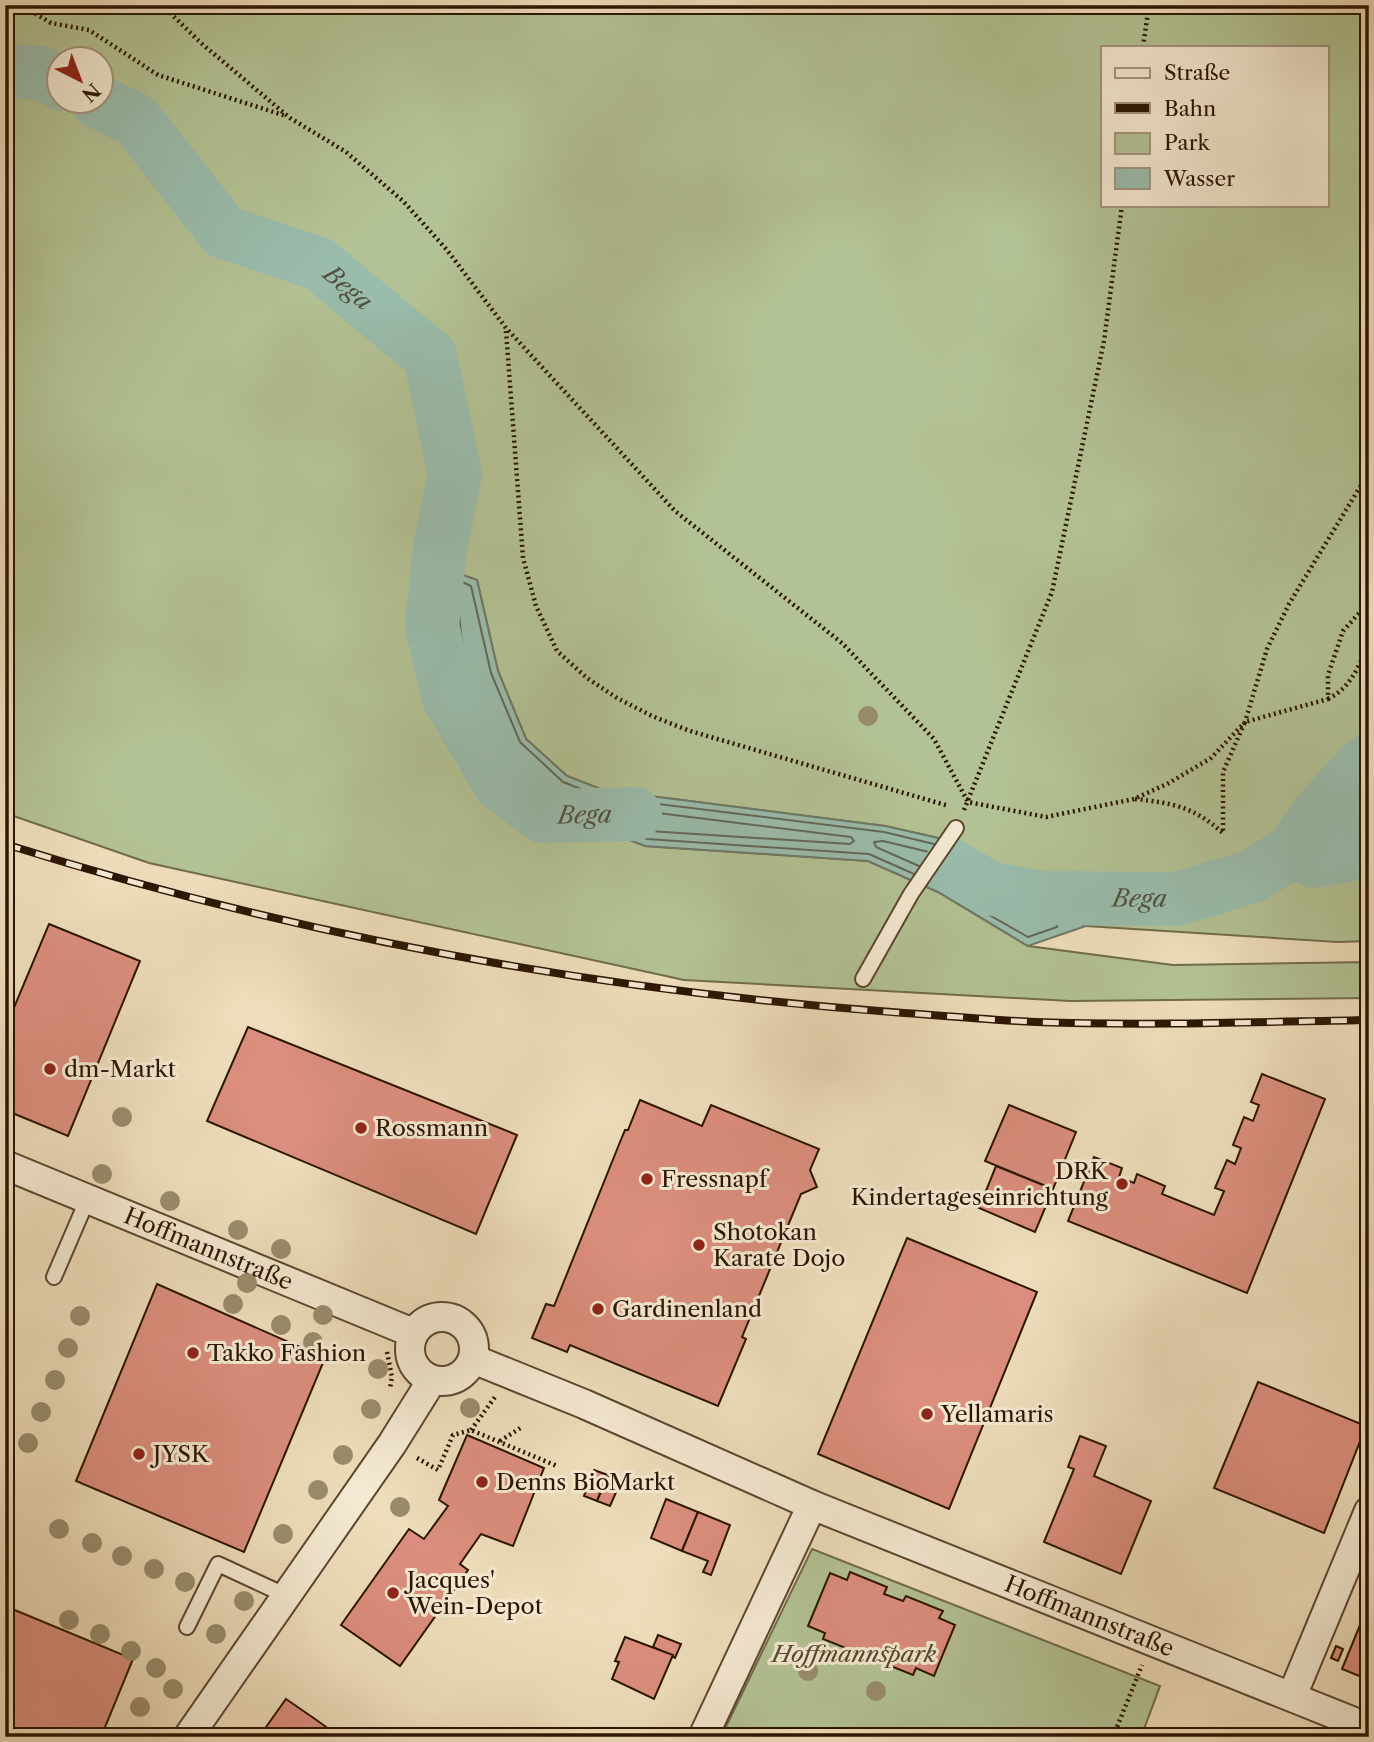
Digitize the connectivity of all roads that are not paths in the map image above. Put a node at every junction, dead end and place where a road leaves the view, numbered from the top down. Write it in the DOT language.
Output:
graph roads {
  1 [pos="956,828"];
  2 [pos="863,979"];
  3 [pos="5,1164"];
  4 [pos="88,1198"];
  5 [pos="54,1277"];
  6 [pos="413,1333"];
  7 [pos="473,1359"];
  8 [pos="432,1380"];
  9 [pos="812,1505"];
  10 [pos="1369,1511"];
  11 [pos="286,1596"];
  12 [pos="187,1628"];
  13 [pos="1292,1696"];
  14 [pos="1369,1728"];
  15 [pos="188,1737"];
  16 [pos="703,1737"];
  1 -- 2 [label="lane"];
  3 -- 4 [label="street, Hoffmannstraße"];
  4 -- 5 [label="lane"];
  4 -- 6 [label="street, Hoffmannstraße"];
  6 -- 7 [label="street"];
  6 -- 8 [label="street"];
  7 -- 8 [label="street"];
  7 -- 9 [label="street, Hoffmannstraße"];
  8 -- 11 [label="street"];
  9 -- 13 [label="street, Hoffmannstraße"];
  9 -- 16 [label="street"];
  10 -- 13 [label="street"];
  11 -- 12 [label="lane"];
  11 -- 15 [label="street"];
  13 -- 14 [label="street, Hoffmannstraße"];
}
